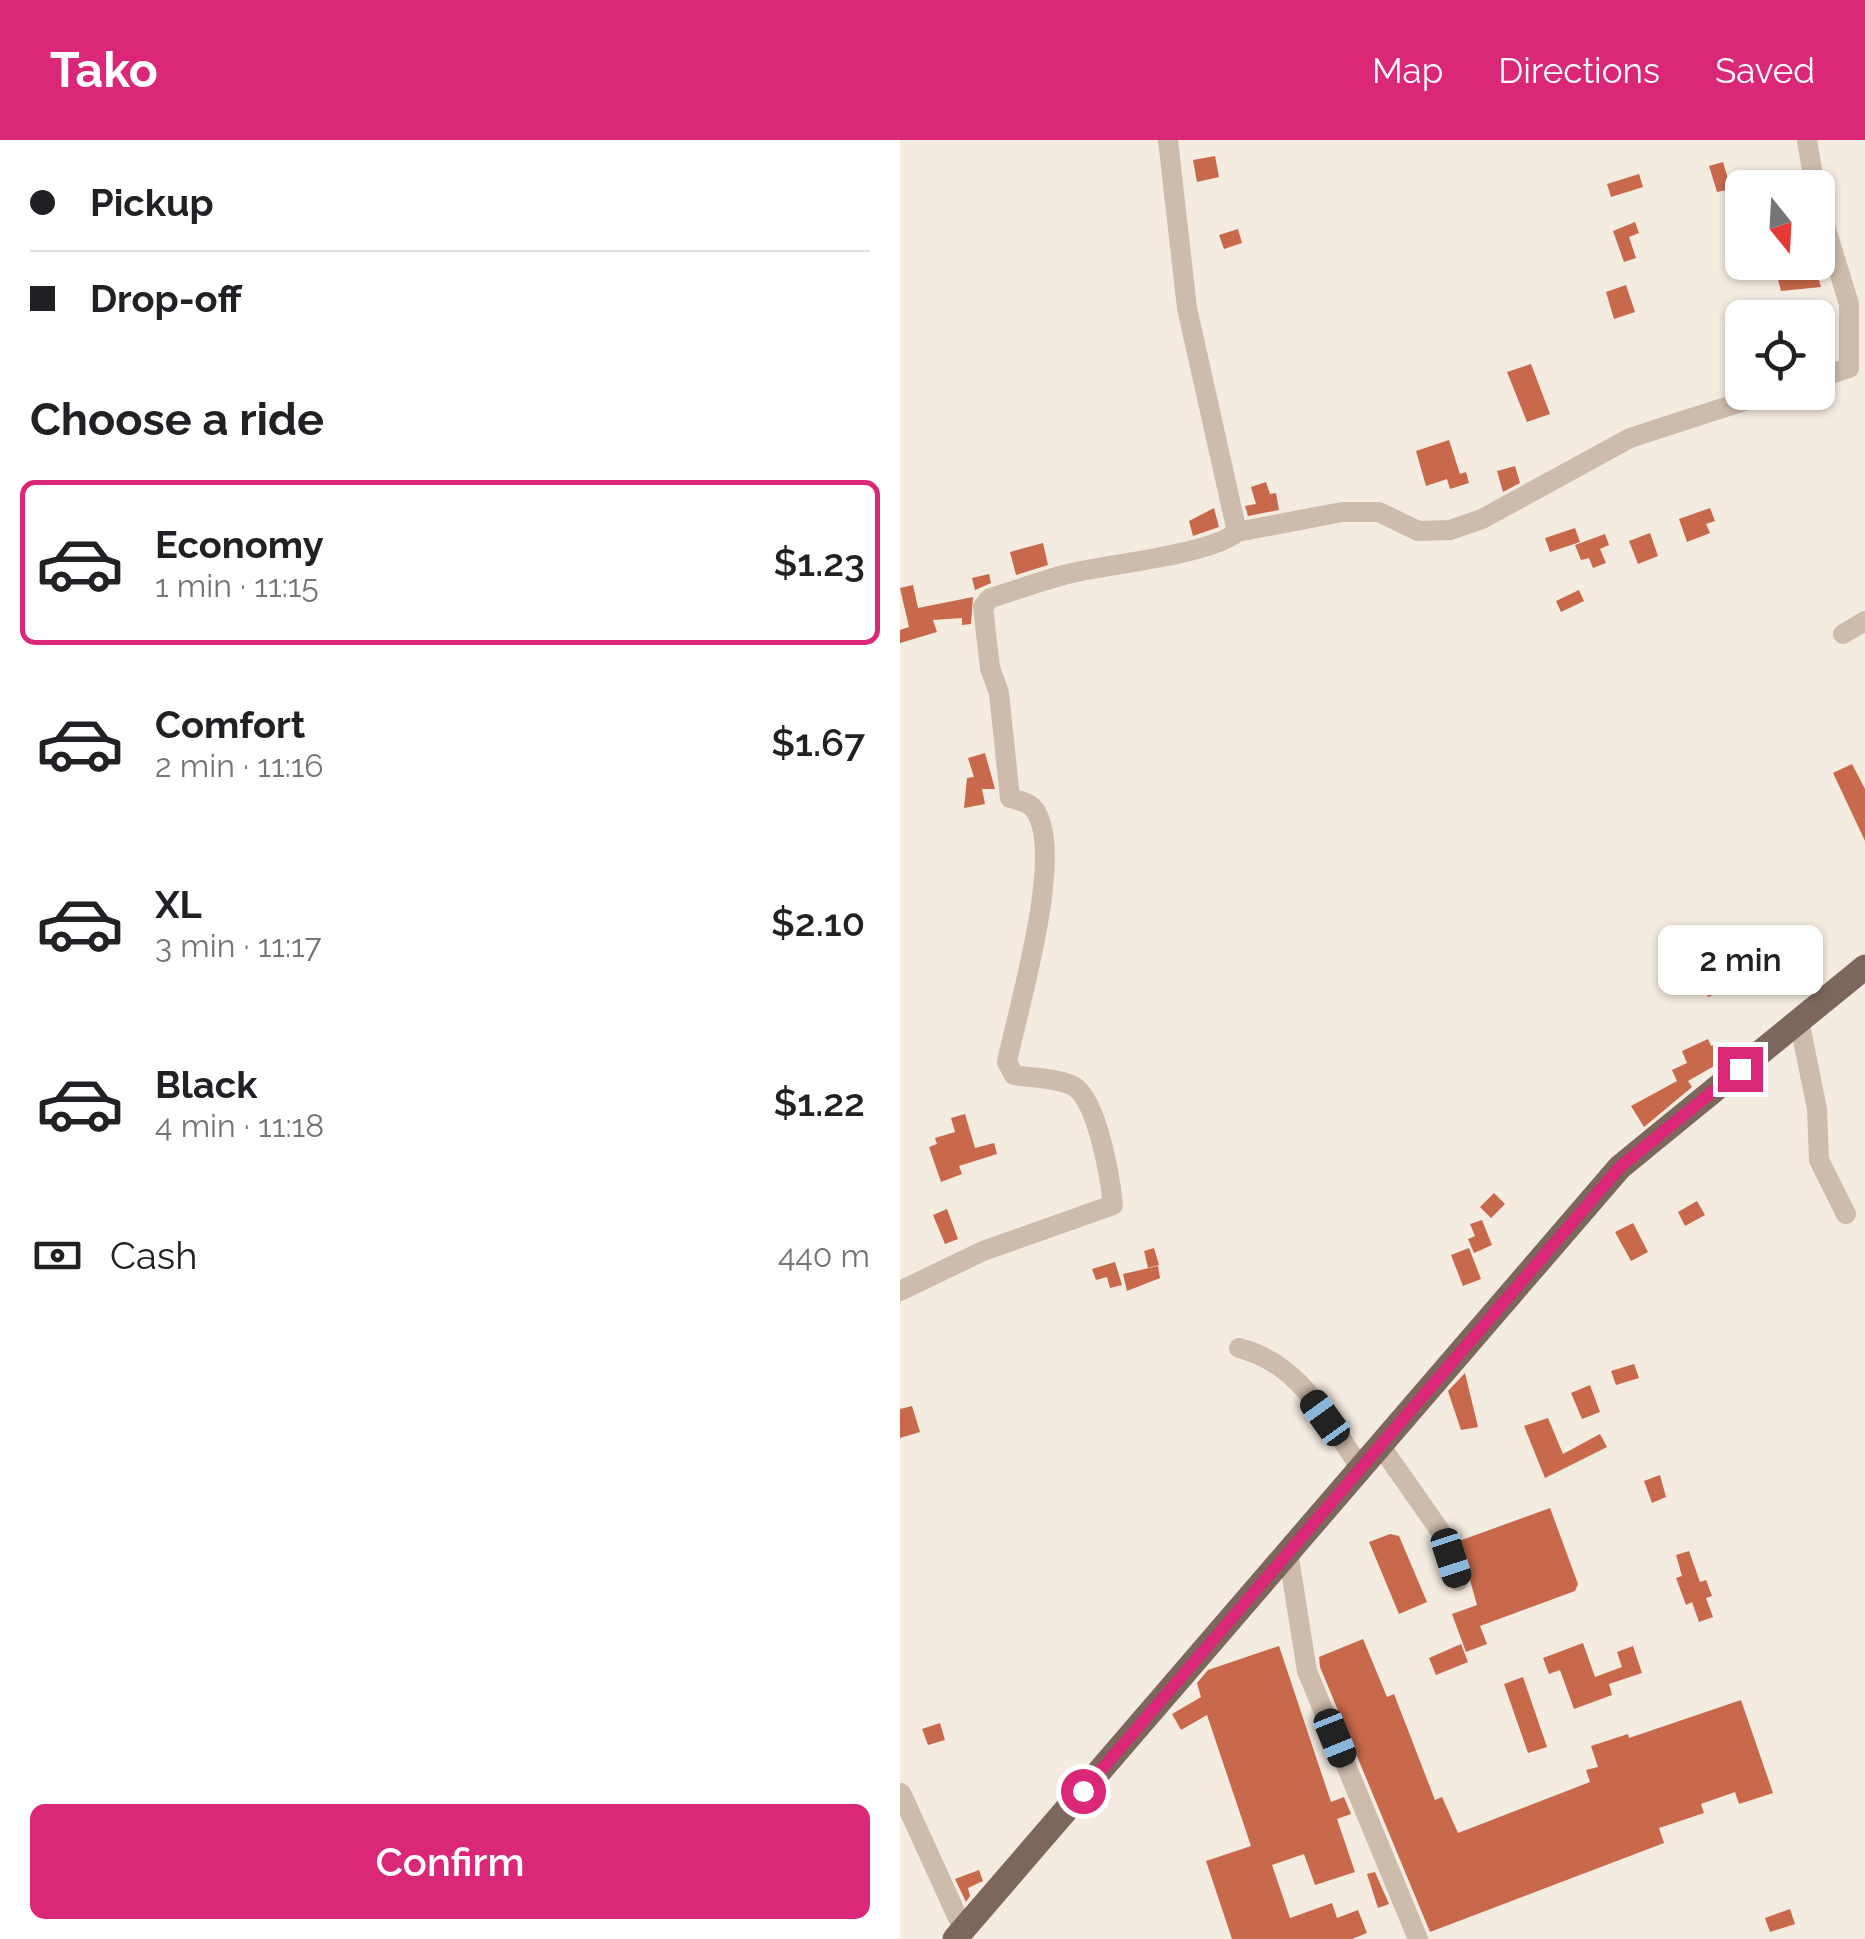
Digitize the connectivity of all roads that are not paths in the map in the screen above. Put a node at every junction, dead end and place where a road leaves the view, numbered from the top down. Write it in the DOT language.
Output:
graph roads {
  1 [pos="1168,140"];
  2 [pos="1807,140"];
  3 [pos="1812,170"];
  4 [pos="1835,258"];
  5 [pos="1857,365"];
  6 [pos="1725,407"];
  7 [pos="1238,532"];
  8 [pos="1865,621"];
  9 [pos="1844,634"];
  10 [pos="1865,967"];
  11 [pos="1800,1020"];
  12 [pos="1846,1214"];
  13 [pos="900,1291"];
  14 [pos="1239,1348"];
  15 [pos="1380,1446"];
  16 [pos="1361,1468"];
  17 [pos="1288,1552"];
  18 [pos="1458,1580"];
  19 [pos="901,1794"];
  20 [pos="959,1934"];
  21 [pos="1418,1939"];
  1 -- 7 [label="street"];
  2 -- 3 [label="street"];
  4 -- 5 [label="street"];
  6 -- 7 [label="street"];
  7 -- 13 [label="street"];
  8 -- 9 [label="street"];
  10 -- 11 [label="main road"];
  11 -- 12 [label="street"];
  11 -- 15 [label="main road"];
  14 -- 16 [label="street"];
  15 -- 16 [label="main road"];
  15 -- 18 [label="street"];
  16 -- 17 [label="main road"];
  17 -- 20 [label="main road"];
  17 -- 21 [label="street"];
  19 -- 20 [label="street"];
}
